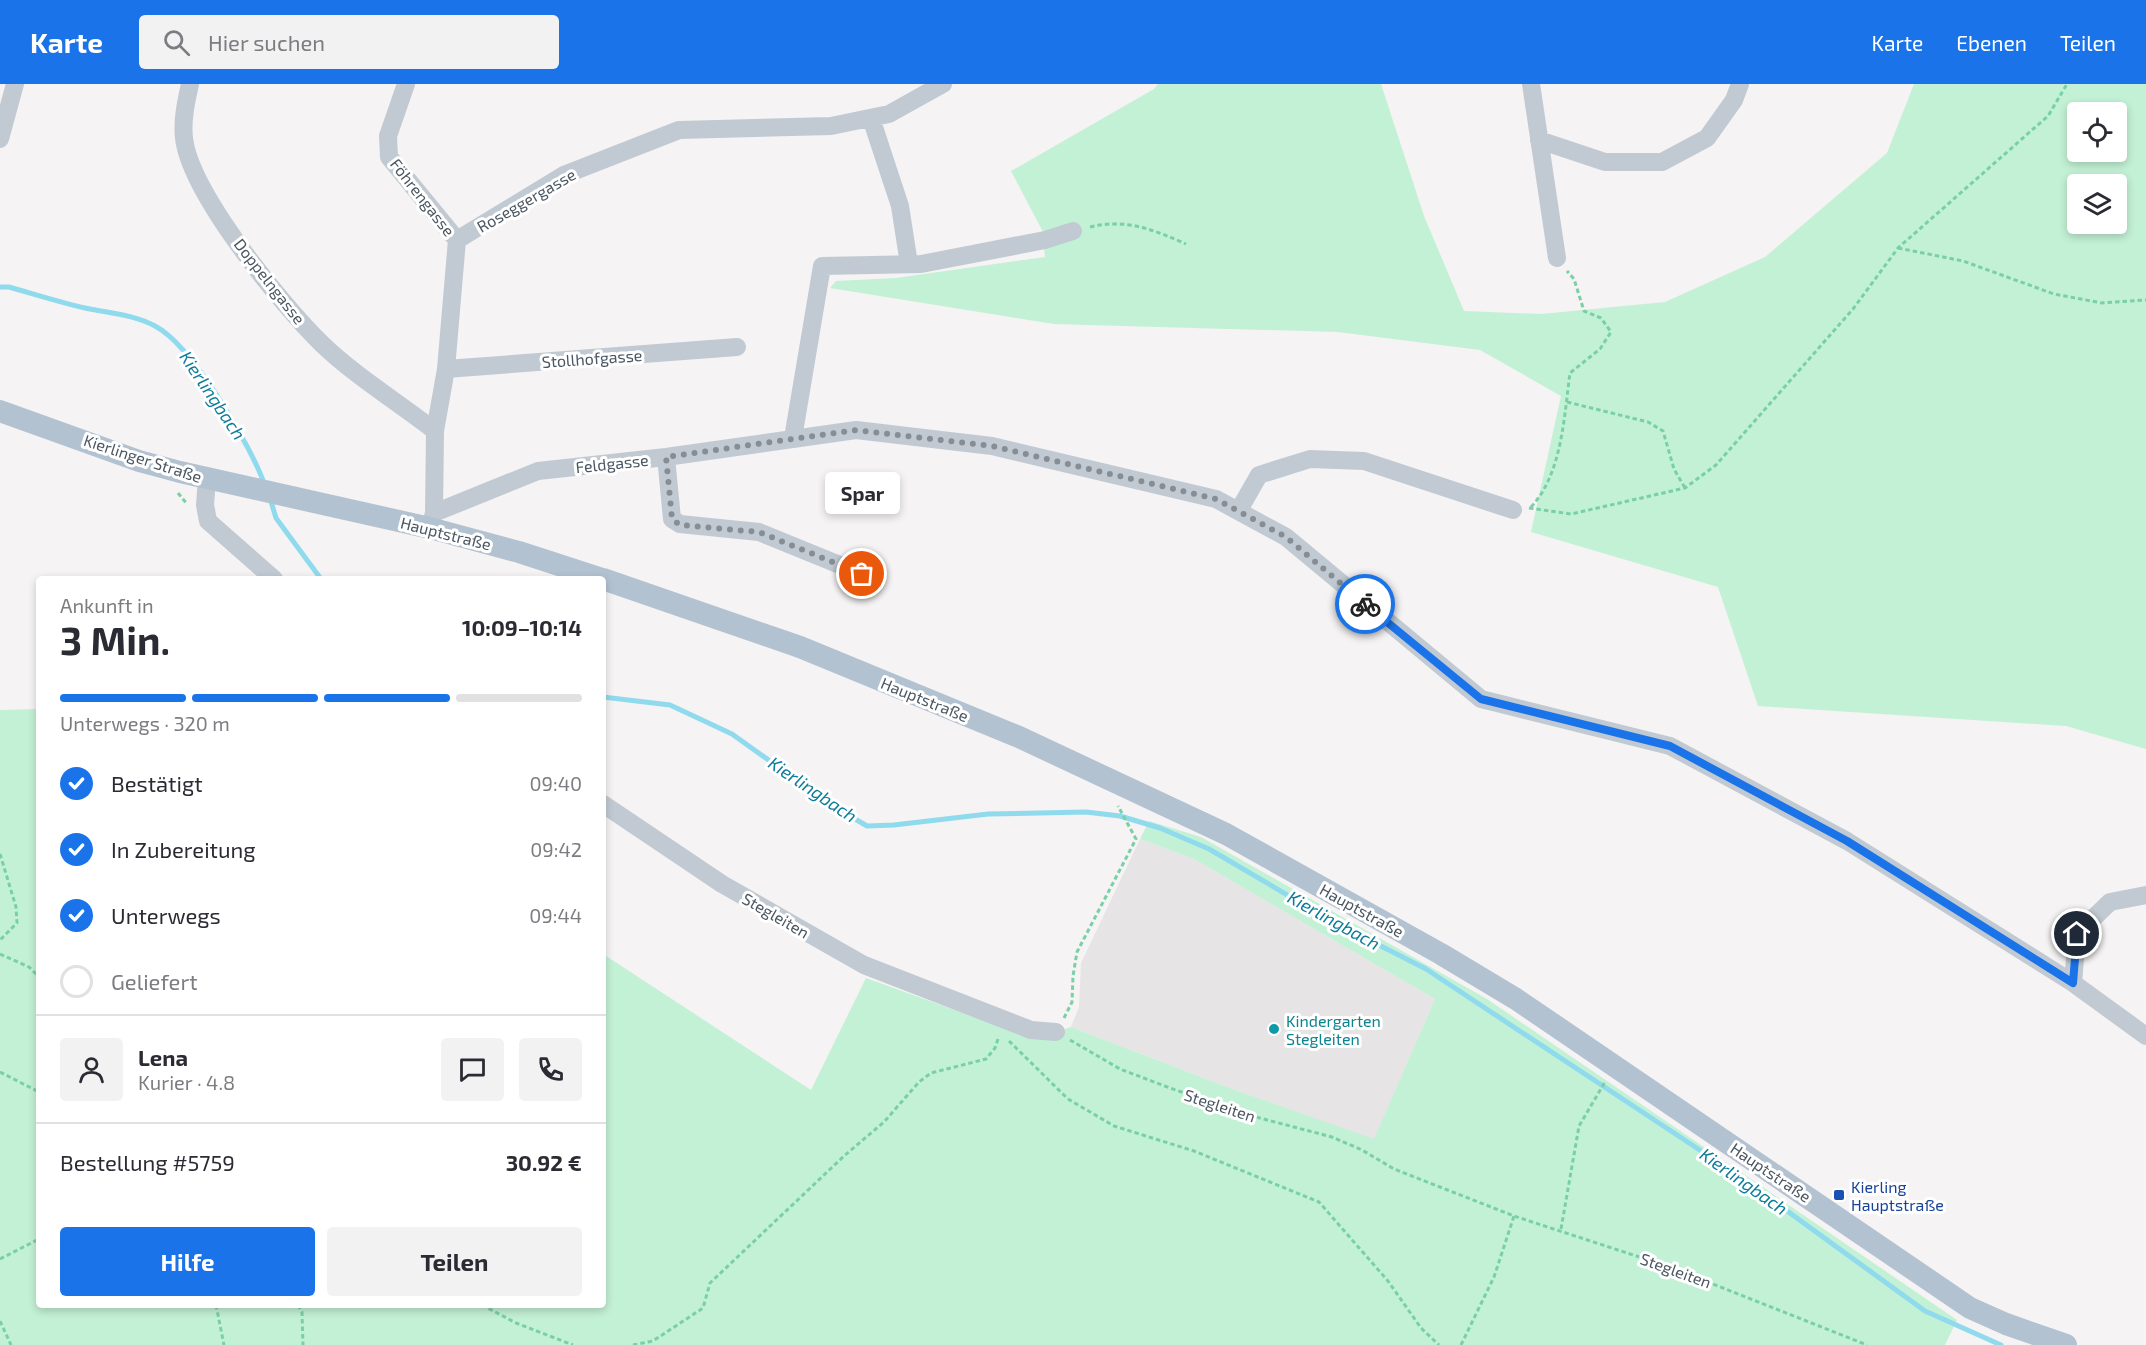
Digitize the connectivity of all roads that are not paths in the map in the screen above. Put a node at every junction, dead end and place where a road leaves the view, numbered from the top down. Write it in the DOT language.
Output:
graph roads {
  1 [pos="15,84"];
  2 [pos="190,84"];
  3 [pos="406,84"];
  4 [pos="943,84"];
  5 [pos="1531,84"];
  6 [pos="1740,84"];
  7 [pos="872,118"];
  8 [pos="0,139"];
  9 [pos="1539,140"];
  10 [pos="1074,231"];
  11 [pos="457,240"];
  12 [pos="1557,258"];
  13 [pos="909,264"];
  14 [pos="737,347"];
  15 [pos="446,369"];
  16 [pos="0,411"];
  17 [pos="435,430"];
  18 [pos="793,438"];
  19 [pos="666,457"];
  20 [pos="207,479"];
  21 [pos="288,497"];
  22 [pos="1521,509"];
  23 [pos="1239,510"];
  24 [pos="432,520"];
  25 [pos="862,574"];
  26 [pos="270,576"];
  27 [pos="594,576"];
  28 [pos="606,580"];
  29 [pos="606,806"];
  30 [pos="2146,895"];
  31 [pos="2073,983"];
  32 [pos="1056,1032"];
  33 [pos="2146,1036"];
  34 [pos="2066,1345"];
  1 -- 8 [label="street"];
  2 -- 17 [label="street, Doppelngasse"];
  3 -- 11 [label="street, Föhrengasse"];
  4 -- 7 [label="street, Roseggergasse"];
  5 -- 9 [label="street"];
  6 -- 9 [label="street"];
  7 -- 11 [label="street, Roseggergasse"];
  7 -- 13 [label="street"];
  9 -- 12 [label="street"];
  10 -- 13 [label="street"];
  11 -- 15 [label="street, Roseggergasse"];
  13 -- 18 [label="street"];
  14 -- 15 [label="street, Stollhofgasse"];
  15 -- 17 [label="street, Roseggergasse"];
  16 -- 20 [label="main road, Kierlinger Straße"];
  17 -- 24 [label="street, Roseggergasse"];
  18 -- 19 [label="street, Feldgasse"];
  18 -- 23 [label="street, Feldgasse"];
  19 -- 24 [label="street, Feldgasse"];
  19 -- 25 [label="street"];
  20 -- 21 [label="main road, Kierlinger Straße"];
  20 -- 26 [label="street"];
  21 -- 24 [label="main road, Hauptstraße"];
  22 -- 23 [label="street"];
  23 -- 31 [label="street, Feldgasse"];
  24 -- 27 [label="main road, Hauptstraße"];
  28 -- 34 [label="main road, Hauptstraße"];
  29 -- 32 [label="street, Stegleiten"];
  30 -- 31 [label="street"];
  31 -- 33 [label="street, Feldgasse"];
}
